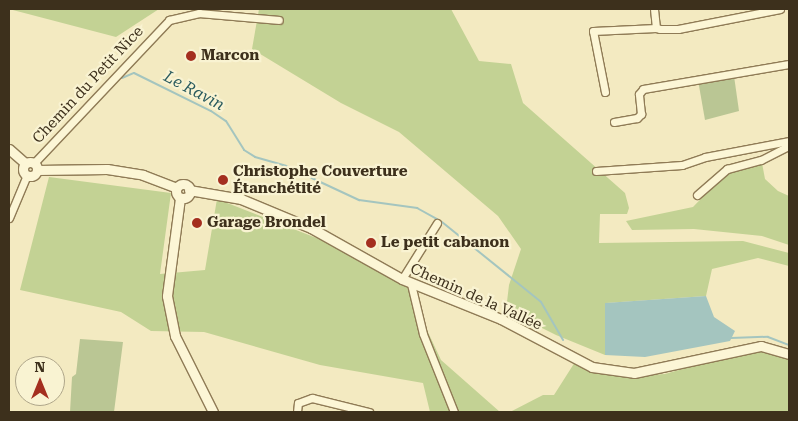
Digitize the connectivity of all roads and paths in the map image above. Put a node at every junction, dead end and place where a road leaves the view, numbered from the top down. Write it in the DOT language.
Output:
graph roads {
  1 [pos="654,9"];
  2 [pos="780,9"];
  3 [pos="278,20"];
  4 [pos="656,28"];
  5 [pos="789,64"];
  6 [pos="604,92"];
  7 [pos="614,122"];
  8 [pos="789,141"];
  9 [pos="789,146"];
  10 [pos="9,149"];
  11 [pos="32,165"];
  12 [pos="596,171"];
  13 [pos="27,176"];
  14 [pos="177,188"];
  15 [pos="189,190"];
  16 [pos="697,194"];
  17 [pos="180,198"];
  18 [pos="9,218"];
  19 [pos="437,223"];
  20 [pos="402,279"];
  21 [pos="411,284"];
  22 [pos="789,354"];
  23 [pos="214,412"];
  24 [pos="297,412"];
  25 [pos="369,412"];
  26 [pos="454,412"];
  1 -- 4 [label="street"];
  2 -- 4 [label="street"];
  3 -- 11 [label="street, Chemin du Petit Nice"];
  4 -- 6 [label="street"];
  5 -- 7 [label="street"];
  8 -- 12 [label="street"];
  9 -- 16 [label="street"];
  10 -- 11 [label="street"];
  11 -- 13 [label="street"];
  11 -- 14 [label="street"];
  13 -- 18 [label="street"];
  14 -- 15 [label="street, Chemin de la Vallée"];
  14 -- 17 [label="street"];
  15 -- 17 [label="street"];
  15 -- 20 [label="street, Chemin de la Vallée"];
  17 -- 23 [label="street"];
  19 -- 20 [label="street"];
  20 -- 21 [label="street, Chemin de la Vallée"];
  21 -- 22 [label="street, Chemin de la Vallée"];
  21 -- 26 [label="street"];
  24 -- 25 [label="street"];
}
